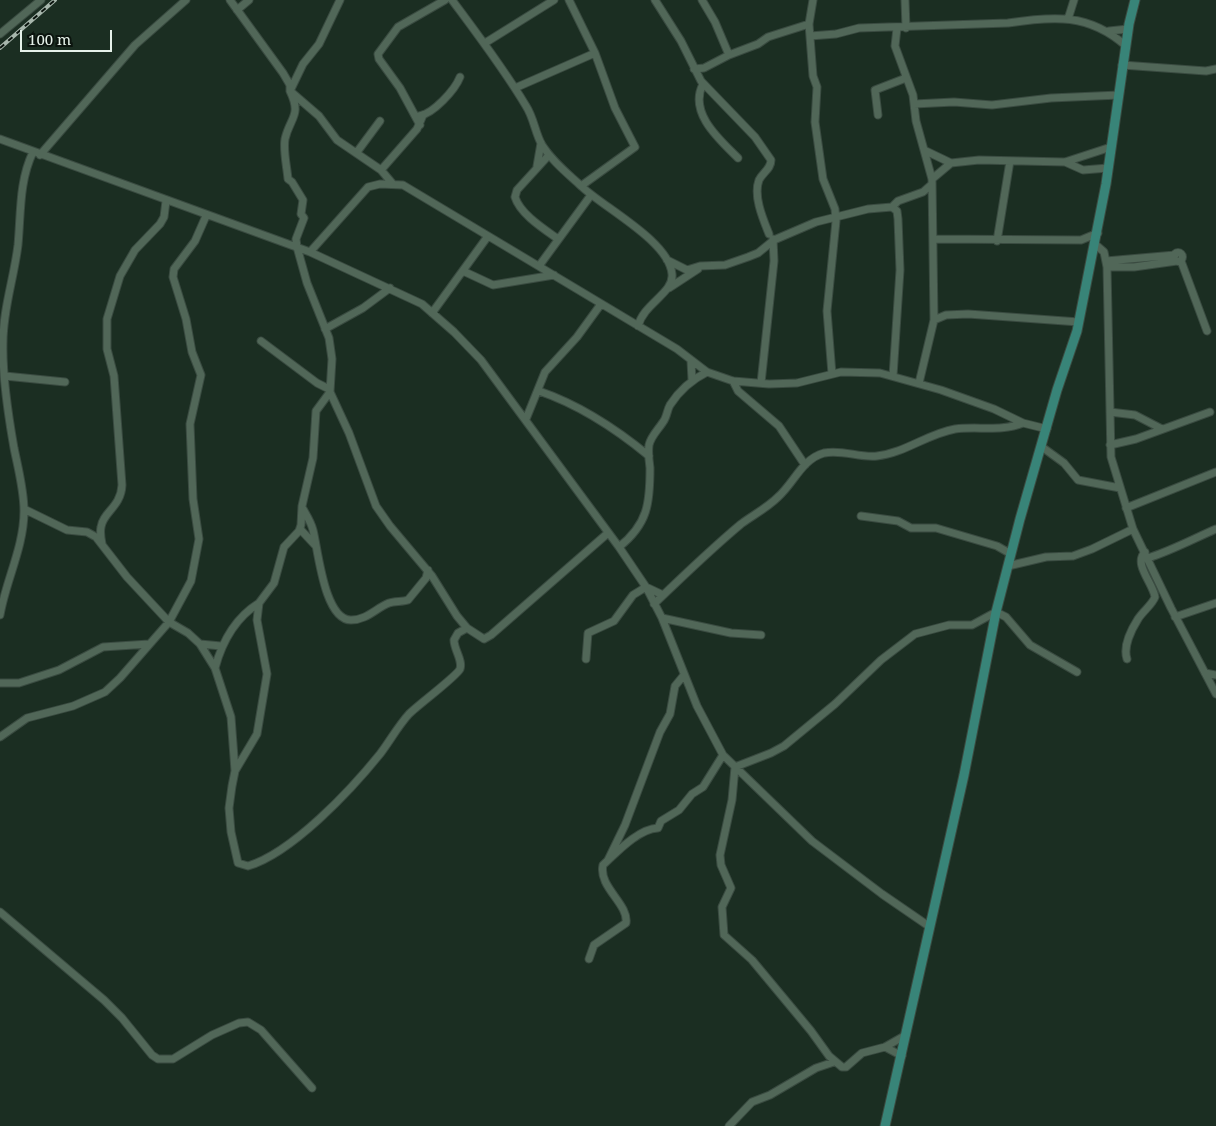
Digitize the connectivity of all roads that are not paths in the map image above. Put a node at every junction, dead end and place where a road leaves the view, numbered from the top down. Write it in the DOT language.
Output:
graph roads {
  1 [pos="41,0"];
  2 [pos="186,0"];
  3 [pos="230,0"];
  4 [pos="249,0"];
  5 [pos="340,0"];
  6 [pos="445,0"];
  7 [pos="452,0"];
  8 [pos="554,0"];
  9 [pos="569,0"];
  10 [pos="655,0"];
  11 [pos="702,0"];
  12 [pos="813,0"];
  13 [pos="905,0"];
  14 [pos="1074,0"];
  15 [pos="1135,0"];
  16 [pos="707,4"];
  17 [pos="237,10"];
  18 [pos="1068,18"];
  19 [pos="809,24"];
  20 [pos="897,28"];
  21 [pos="906,28"];
  22 [pos="1128,28"];
  23 [pos="1109,31"];
  24 [pos="0,34"];
  25 [pos="810,36"];
  26 [pos="485,43"];
  27 [pos="1126,46"];
  28 [pos="595,53"];
  29 [pos="729,55"];
  30 [pos="1122,65"];
  31 [pos="694,68"];
  32 [pos="704,68"];
  33 [pos="1216,69"];
  34 [pos="460,77"];
  35 [pos="906,78"];
  36 [pos="702,83"];
  37 [pos="515,88"];
  38 [pos="290,91"];
  39 [pos="1119,95"];
  40 [pos="914,104"];
  41 [pos="420,116"];
  42 [pos="878,116"];
  43 [pos="380,121"];
  44 [pos="0,139"];
  45 [pos="541,143"];
  46 [pos="1111,147"];
  47 [pos="926,151"];
  48 [pos="357,152"];
  49 [pos="36,153"];
  50 [pos="549,155"];
  51 [pos="738,158"];
  52 [pos="1010,161"];
  53 [pos="1064,162"];
  54 [pos="951,163"];
  55 [pos="537,166"];
  56 [pos="1108,168"];
  57 [pos="381,170"];
  58 [pos="932,182"];
  59 [pos="392,184"];
  60 [pos="581,186"];
  61 [pos="591,195"];
  62 [pos="166,201"];
  63 [pos="892,207"];
  64 [pos="836,215"];
  65 [pos="206,216"];
  66 [pos="1098,233"];
  67 [pos="488,236"];
  68 [pos="772,237"];
  69 [pos="558,239"];
  70 [pos="933,239"];
  71 [pos="997,240"];
  72 [pos="1081,240"];
  73 [pos="297,247"];
  74 [pos="1095,247"];
  75 [pos="310,252"];
  76 [pos="666,260"];
  77 [pos="1107,264"];
  78 [pos="539,266"];
  79 [pos="705,266"];
  80 [pos="463,271"];
  81 [pos="554,275"];
  82 [pos="390,288"];
  83 [pos="669,288"];
  84 [pos="601,304"];
  85 [pos="432,313"];
  86 [pos="934,320"];
  87 [pos="1079,322"];
  88 [pos="638,326"];
  89 [pos="325,329"];
  90 [pos="1207,331"];
  91 [pos="261,341"];
  92 [pos="691,360"];
  93 [pos="707,372"];
  94 [pos="832,374"];
  95 [pos="5,376"];
  96 [pos="893,376"];
  97 [pos="692,380"];
  98 [pos="733,380"];
  99 [pos="65,382"];
  100 [pos="761,383"];
  101 [pos="919,383"];
  102 [pos="329,391"];
  103 [pos="539,391"];
  104 [pos="1110,412"];
  105 [pos="1210,412"];
  106 [pos="526,419"];
  107 [pos="1023,423"];
  108 [pos="1047,429"];
  109 [pos="1162,429"];
  110 [pos="1110,445"];
  111 [pos="1042,447"];
  112 [pos="649,456"];
  113 [pos="805,464"];
  114 [pos="1216,472"];
  115 [pos="1120,488"];
  116 [pos="302,507"];
  117 [pos="1126,508"];
  118 [pos="24,509"];
  119 [pos="861,516"];
  120 [pos="1133,528"];
  121 [pos="300,529"];
  122 [pos="1216,529"];
  123 [pos="608,533"];
  124 [pos="102,544"];
  125 [pos="316,547"];
  126 [pos="619,547"];
  127 [pos="1011,554"];
  128 [pos="1147,555"];
  129 [pos="1008,566"];
  130 [pos="429,575"];
  131 [pos="646,588"];
  132 [pos="663,595"];
  133 [pos="259,603"];
  134 [pos="1216,603"];
  135 [pos="654,604"];
  136 [pos="996,612"];
  137 [pos="0,614"];
  138 [pos="1175,617"];
  139 [pos="662,618"];
  140 [pos="168,622"];
  141 [pos="467,628"];
  142 [pos="761,635"];
  143 [pos="149,644"];
  144 [pos="200,644"];
  145 [pos="221,646"];
  146 [pos="586,659"];
  147 [pos="1127,659"];
  148 [pos="215,668"];
  149 [pos="1078,672"];
  150 [pos="1205,673"];
  151 [pos="684,675"];
  152 [pos="1216,675"];
  153 [pos="0,683"];
  154 [pos="1216,694"];
  155 [pos="0,737"];
  156 [pos="723,755"];
  157 [pos="735,767"];
  158 [pos="235,771"];
  159 [pos="608,860"];
  160 [pos="0,912"];
  161 [pos="930,927"];
  162 [pos="589,959"];
  163 [pos="906,1035"];
  164 [pos="885,1047"];
  165 [pos="902,1056"];
  166 [pos="834,1062"];
  167 [pos="312,1088"];
  168 [pos="729,1126"];
  169 [pos="885,1126"];
  1 -- 24 [label="street"];
  2 -- 49 [label="street"];
  3 -- 17 [label="street"];
  4 -- 17 [label="street"];
  5 -- 38 [label="street"];
  6 -- 41 [label="street"];
  7 -- 26 [label="street"];
  8 -- 26 [label="street"];
  9 -- 28 [label="street"];
  10 -- 31 [label="street"];
  11 -- 16 [label="street"];
  12 -- 19 [label="street"];
  13 -- 21 [label="street"];
  14 -- 18 [label="street"];
  15 -- 22 [label="main road"];
  16 -- 29 [label="street"];
  17 -- 38 [label="street"];
  18 -- 21 [label="street"];
  18 -- 23 [label="street"];
  19 -- 25 [label="street"];
  19 -- 29 [label="street"];
  20 -- 21 [label="street"];
  20 -- 25 [label="street"];
  20 -- 35 [label="street"];
  22 -- 23 [label="street"];
  22 -- 27 [label="main road"];
  23 -- 27 [label="street"];
  25 -- 64 [label="street"];
  26 -- 37 [label="street"];
  27 -- 30 [label="main road"];
  28 -- 37 [label="street"];
  28 -- 60 [label="street"];
  29 -- 32 [label="street"];
  30 -- 33 [label="street"];
  30 -- 39 [label="main road"];
  31 -- 32 [label="street"];
  31 -- 36 [label="street"];
  32 -- 36 [label="street"];
  34 -- 41 [label="street"];
  35 -- 40 [label="street"];
  35 -- 42 [label="street"];
  36 -- 51 [label="street"];
  36 -- 68 [label="street"];
  37 -- 45 [label="street"];
  38 -- 48 [label="street"];
  38 -- 73 [label="street"];
  39 -- 40 [label="street"];
  39 -- 46 [label="main road"];
  40 -- 47 [label="street"];
  41 -- 57 [label="street"];
  43 -- 48 [label="street"];
  44 -- 49 [label="street"];
  45 -- 50 [label="street"];
  45 -- 55 [label="street"];
  46 -- 53 [label="street"];
  46 -- 56 [label="main road"];
  47 -- 54 [label="street"];
  47 -- 58 [label="street"];
  48 -- 57 [label="street"];
  49 -- 62 [label="street"];
  49 -- 95 [label="street"];
  50 -- 55 [label="street"];
  50 -- 60 [label="street"];
  52 -- 53 [label="street"];
  52 -- 54 [label="street"];
  52 -- 71 [label="street"];
  53 -- 56 [label="street"];
  54 -- 58 [label="street"];
  55 -- 69 [label="street"];
  56 -- 66 [label="main road"];
  57 -- 59 [label="street"];
  58 -- 63 [label="street"];
  58 -- 70 [label="street"];
  59 -- 67 [label="street"];
  59 -- 75 [label="street"];
  60 -- 61 [label="street"];
  61 -- 69 [label="street"];
  61 -- 76 [label="street"];
  62 -- 65 [label="street"];
  62 -- 124 [label="street"];
  63 -- 64 [label="street"];
  63 -- 96 [label="street"];
  64 -- 68 [label="street"];
  64 -- 94 [label="street"];
  65 -- 73 [label="street"];
  65 -- 140 [label="street"];
  66 -- 72 [label="street"];
  66 -- 74 [label="main road"];
  67 -- 78 [label="street"];
  67 -- 80 [label="street"];
  68 -- 79 [label="street"];
  68 -- 100 [label="street"];
  69 -- 78 [label="street"];
  70 -- 71 [label="street"];
  70 -- 86 [label="street"];
  71 -- 72 [label="street"];
  72 -- 74 [label="street"];
  73 -- 75 [label="street"];
  73 -- 89 [label="street"];
  74 -- 77 [label="street"];
  74 -- 87 [label="main road"];
  75 -- 82 [label="street"];
  76 -- 79 [label="street"];
  76 -- 83 [label="street"];
  77 -- 90 [label="street"];
  77 -- 104 [label="street"];
  78 -- 81 [label="street"];
  79 -- 83 [label="street"];
  80 -- 81 [label="street"];
  80 -- 85 [label="street"];
  81 -- 84 [label="street"];
  82 -- 85 [label="street"];
  82 -- 89 [label="street"];
  83 -- 88 [label="street"];
  84 -- 88 [label="street"];
  84 -- 103 [label="street"];
  85 -- 106 [label="street"];
  86 -- 87 [label="street"];
  86 -- 101 [label="street"];
  87 -- 108 [label="main road"];
  88 -- 92 [label="street"];
  89 -- 102 [label="street"];
  91 -- 102 [label="street"];
  92 -- 93 [label="street"];
  92 -- 97 [label="street"];
  93 -- 97 [label="street"];
  93 -- 98 [label="street"];
  94 -- 96 [label="street"];
  94 -- 100 [label="street"];
  95 -- 99 [label="street"];
  95 -- 118 [label="street"];
  96 -- 101 [label="street"];
  97 -- 112 [label="street"];
  98 -- 100 [label="street"];
  98 -- 113 [label="street"];
  101 -- 107 [label="street"];
  102 -- 116 [label="street"];
  102 -- 130 [label="street"];
  103 -- 106 [label="street"];
  103 -- 112 [label="street"];
  104 -- 109 [label="street"];
  104 -- 110 [label="street"];
  105 -- 109 [label="street"];
  106 -- 123 [label="street"];
  107 -- 108 [label="street"];
  107 -- 113 [label="street"];
  108 -- 111 [label="main road"];
  109 -- 110 [label="street"];
  110 -- 115 [label="street"];
  111 -- 115 [label="street"];
  111 -- 127 [label="main road"];
  112 -- 126 [label="street"];
  113 -- 132 [label="street"];
  114 -- 117 [label="street"];
  115 -- 117 [label="street"];
  116 -- 121 [label="street"];
  116 -- 125 [label="street"];
  117 -- 120 [label="street"];
  118 -- 124 [label="street"];
  118 -- 137 [label="street"];
  119 -- 127 [label="street"];
  120 -- 128 [label="street"];
  120 -- 129 [label="street"];
  121 -- 125 [label="street"];
  121 -- 133 [label="street"];
  122 -- 128 [label="street"];
  123 -- 126 [label="street"];
  123 -- 141 [label="street"];
  124 -- 140 [label="street"];
  125 -- 130 [label="street"];
  126 -- 131 [label="street"];
  127 -- 129 [label="main road"];
  128 -- 138 [label="street"];
  128 -- 147 [label="street"];
  129 -- 136 [label="main road"];
  130 -- 141 [label="street"];
  131 -- 132 [label="street"];
  131 -- 135 [label="street"];
  131 -- 146 [label="street"];
  132 -- 135 [label="street"];
  133 -- 145 [label="street"];
  133 -- 158 [label="street"];
  134 -- 138 [label="street"];
  135 -- 139 [label="street"];
  136 -- 149 [label="street"];
  136 -- 157 [label="street"];
  136 -- 161 [label="main road"];
  138 -- 150 [label="street"];
  139 -- 142 [label="street"];
  139 -- 151 [label="street"];
  140 -- 143 [label="street"];
  140 -- 144 [label="street"];
  141 -- 158 [label="street"];
  143 -- 153 [label="street"];
  143 -- 155 [label="street"];
  144 -- 145 [label="street"];
  144 -- 148 [label="street"];
  145 -- 148 [label="street"];
  148 -- 158 [label="street"];
  150 -- 152 [label="street"];
  150 -- 154 [label="street"];
  151 -- 156 [label="street"];
  151 -- 159 [label="street"];
  156 -- 157 [label="street"];
  156 -- 159 [label="street"];
  157 -- 161 [label="street"];
  157 -- 166 [label="street"];
  159 -- 162 [label="street"];
  160 -- 167 [label="street"];
  161 -- 163 [label="main road"];
  163 -- 164 [label="street"];
  163 -- 165 [label="main road"];
  164 -- 165 [label="street"];
  164 -- 166 [label="street"];
  165 -- 169 [label="main road"];
  166 -- 168 [label="street"];
}
